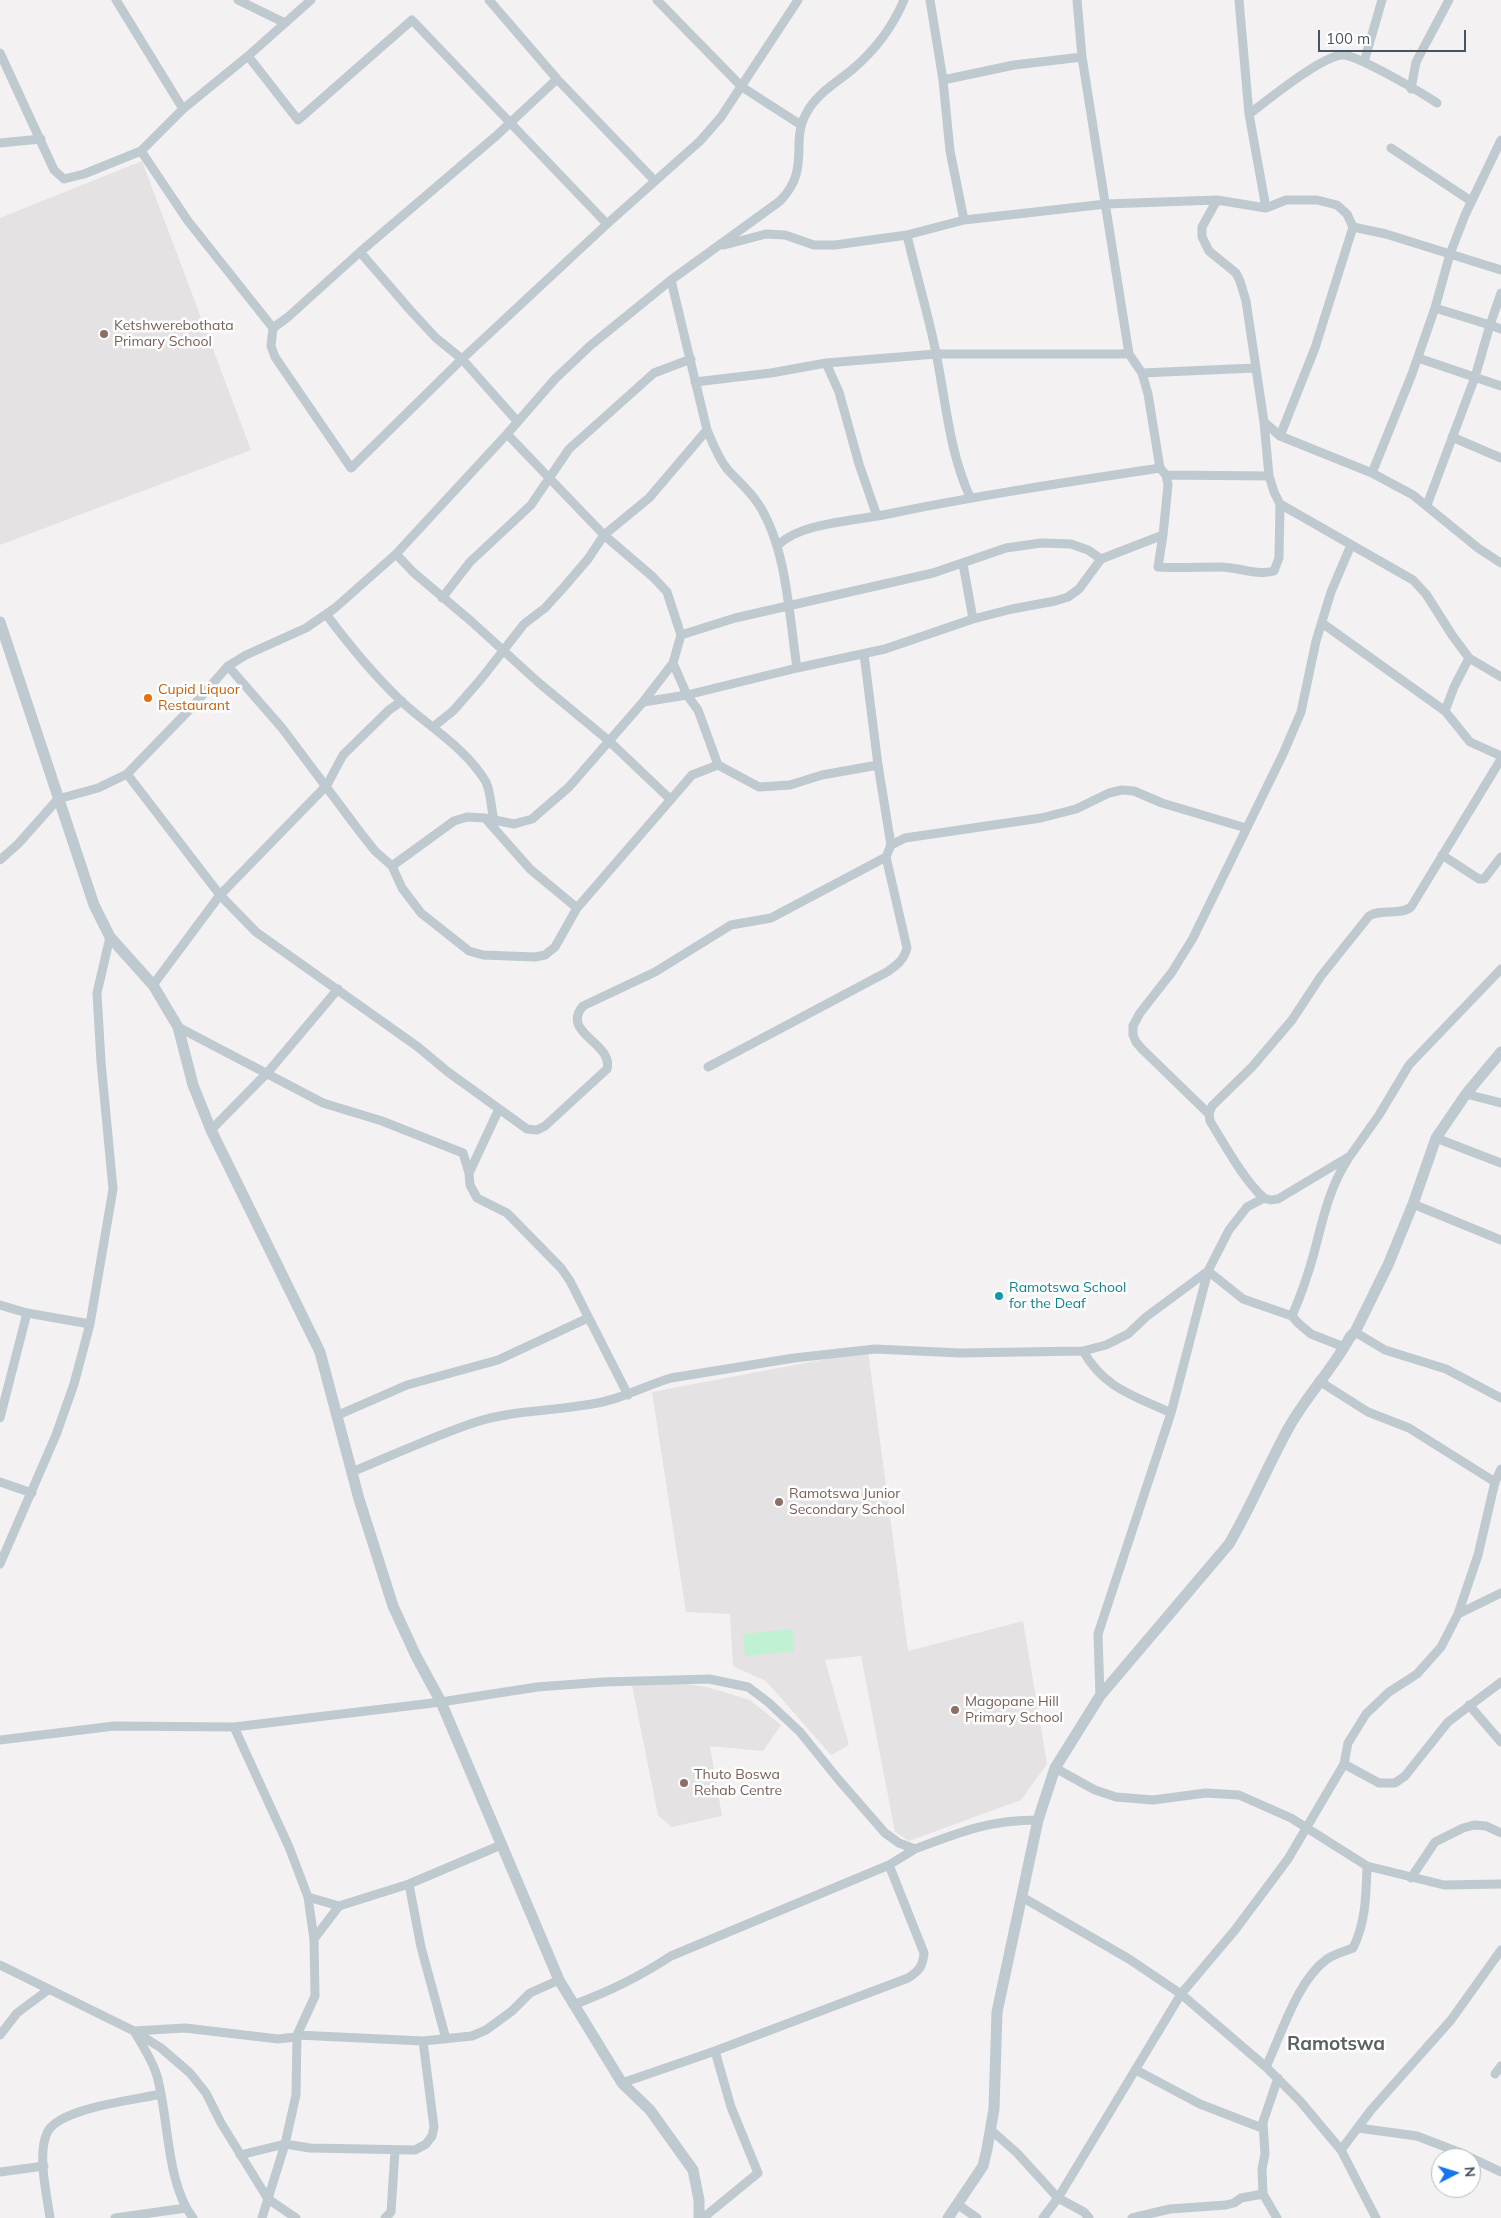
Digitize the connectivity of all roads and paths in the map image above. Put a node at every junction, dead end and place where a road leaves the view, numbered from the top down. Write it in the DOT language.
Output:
graph roads {
  1 [pos="116,0"];
  2 [pos="238,0"];
  3 [pos="311,0"];
  4 [pos="489,0"];
  5 [pos="657,0"];
  6 [pos="798,0"];
  7 [pos="904,0"];
  8 [pos="930,0"];
  9 [pos="1078,0"];
  10 [pos="1239,0"];
  11 [pos="1382,0"];
  12 [pos="1449,0"];
  13 [pos="285,22"];
  14 [pos="0,53"];
  15 [pos="248,56"];
  16 [pos="1082,57"];
  17 [pos="1364,62"];
  18 [pos="557,79"];
  19 [pos="942,80"];
  20 [pos="742,87"];
  21 [pos="1411,88"];
  22 [pos="1437,102"];
  23 [pos="183,109"];
  24 [pos="1249,114"];
  25 [pos="509,124"];
  26 [pos="801,125"];
  27 [pos="41,139"];
  28 [pos="1501,140"];
  29 [pos="0,143"];
  30 [pos="1391,148"];
  31 [pos="141,151"];
  32 [pos="655,181"];
  33 [pos="1217,200"];
  34 [pos="1472,201"];
  35 [pos="1106,204"];
  36 [pos="1266,208"];
  37 [pos="964,220"];
  38 [pos="607,224"];
  39 [pos="1352,228"];
  40 [pos="907,235"];
  41 [pos="715,248"];
  42 [pos="360,252"];
  43 [pos="1450,254"];
  44 [pos="1501,270"];
  45 [pos="671,280"];
  46 [pos="1501,293"];
  47 [pos="1435,308"];
  48 [pos="1490,325"];
  49 [pos="273,328"];
  50 [pos="1501,329"];
  51 [pos="936,354"];
  52 [pos="1130,354"];
  53 [pos="1418,358"];
  54 [pos="462,359"];
  55 [pos="691,359"];
  56 [pos="826,363"];
  57 [pos="1255,368"];
  58 [pos="1142,373"];
  59 [pos="1475,377"];
  60 [pos="695,382"];
  61 [pos="1501,386"];
  62 [pos="517,421"];
  63 [pos="1264,422"];
  64 [pos="707,430"];
  65 [pos="507,434"];
  66 [pos="1280,436"];
  67 [pos="1452,437"];
  68 [pos="1501,458"];
  69 [pos="1163,471"];
  70 [pos="1372,473"];
  71 [pos="1269,476"];
  72 [pos="550,480"];
  73 [pos="970,497"];
  74 [pos="1280,504"];
  75 [pos="1427,505"];
  76 [pos="877,516"];
  77 [pos="604,535"];
  78 [pos="1164,535"];
  79 [pos="778,545"];
  80 [pos="1351,545"];
  81 [pos="396,554"];
  82 [pos="1101,559"];
  83 [pos="1501,563"];
  84 [pos="963,564"];
  85 [pos="442,598"];
  86 [pos="787,605"];
  87 [pos="326,614"];
  88 [pos="973,619"];
  89 [pos="0,622"];
  90 [pos="1322,622"];
  91 [pos="681,635"];
  92 [pos="502,650"];
  93 [pos="864,654"];
  94 [pos="1469,658"];
  95 [pos="673,663"];
  96 [pos="228,666"];
  97 [pos="797,668"];
  98 [pos="1501,677"];
  99 [pos="687,695"];
  100 [pos="402,701"];
  101 [pos="644,702"];
  102 [pos="1445,711"];
  103 [pos="433,726"];
  104 [pos="608,740"];
  105 [pos="1501,758"];
  106 [pos="718,765"];
  107 [pos="878,765"];
  108 [pos="127,774"];
  109 [pos="327,785"];
  110 [pos="58,799"];
  111 [pos="670,799"];
  112 [pos="489,819"];
  113 [pos="1246,828"];
  114 [pos="891,845"];
  115 [pos="1442,855"];
  116 [pos="886,857"];
  117 [pos="1501,858"];
  118 [pos="0,860"];
  119 [pos="392,866"];
  120 [pos="220,895"];
  121 [pos="577,908"];
  122 [pos="110,937"];
  123 [pos="1501,969"];
  124 [pos="154,984"];
  125 [pos="338,989"];
  126 [pos="178,1027"];
  127 [pos="1501,1052"];
  128 [pos="708,1067"];
  129 [pos="268,1072"];
  130 [pos="1466,1094"];
  131 [pos="1501,1102"];
  132 [pos="499,1109"];
  133 [pos="1209,1114"];
  134 [pos="211,1130"];
  135 [pos="1436,1138"];
  136 [pos="1350,1156"];
  137 [pos="1501,1163"];
  138 [pos="469,1173"];
  139 [pos="1264,1198"];
  140 [pos="1413,1204"];
  141 [pos="1501,1239"];
  142 [pos="1208,1271"];
  143 [pos="0,1304"];
  144 [pos="27,1313"];
  145 [pos="1292,1316"];
  146 [pos="588,1318"];
  147 [pos="90,1324"];
  148 [pos="1355,1332"];
  149 [pos="1344,1347"];
  150 [pos="1083,1351"];
  151 [pos="1319,1381"];
  152 [pos="628,1395"];
  153 [pos="1501,1398"];
  154 [pos="1171,1413"];
  155 [pos="336,1416"];
  156 [pos="0,1418"];
  157 [pos="1501,1469"];
  158 [pos="352,1472"];
  159 [pos="0,1482"];
  160 [pos="1495,1482"];
  161 [pos="32,1493"];
  162 [pos="0,1564"];
  163 [pos="1501,1593"];
  164 [pos="1458,1614"];
  165 [pos="1501,1682"];
  166 [pos="1100,1696"];
  167 [pos="441,1702"];
  168 [pos="1469,1705"];
  169 [pos="234,1726"];
  170 [pos="0,1740"];
  171 [pos="1501,1742"];
  172 [pos="1344,1764"];
  173 [pos="1055,1768"];
  174 [pos="1038,1820"];
  175 [pos="1307,1828"];
  176 [pos="1501,1833"];
  177 [pos="501,1845"];
  178 [pos="915,1849"];
  179 [pos="890,1865"];
  180 [pos="1367,1866"];
  181 [pos="1411,1878"];
  182 [pos="409,1884"];
  183 [pos="1501,1884"];
  184 [pos="308,1896"];
  185 [pos="1022,1898"];
  186 [pos="338,1906"];
  187 [pos="314,1939"];
  188 [pos="1501,1950"];
  189 [pos="0,1965"];
  190 [pos="559,1980"];
  191 [pos="48,1990"];
  192 [pos="1181,1994"];
  193 [pos="572,2005"];
  194 [pos="134,2031"];
  195 [pos="0,2035"];
  196 [pos="298,2035"];
  197 [pos="446,2039"];
  198 [pos="423,2041"];
  199 [pos="715,2051"];
  200 [pos="1501,2066"];
  201 [pos="1266,2067"];
  202 [pos="1136,2070"];
  203 [pos="1495,2074"];
  204 [pos="1278,2078"];
  205 [pos="622,2083"];
  206 [pos="161,2094"];
  207 [pos="1262,2128"];
  208 [pos="1358,2128"];
  209 [pos="992,2130"];
  210 [pos="285,2144"];
  211 [pos="1341,2150"];
  212 [pos="395,2151"];
  213 [pos="240,2155"];
  214 [pos="44,2166"];
  215 [pos="0,2172"];
  216 [pos="1501,2172"];
  217 [pos="1263,2194"];
  218 [pos="1058,2198"];
  219 [pos="268,2199"];
  220 [pos="957,2204"];
  221 [pos="186,2208"];
  222 [pos="50,2218"];
  223 [pos="115,2218"];
  224 [pos="193,2218"];
  225 [pos="262,2218"];
  226 [pos="296,2218"];
  227 [pos="385,2218"];
  228 [pos="699,2218"];
  229 [pos="703,2218"];
  230 [pos="948,2218"];
  231 [pos="977,2218"];
  232 [pos="1043,2218"];
  233 [pos="1089,2218"];
  234 [pos="1132,2218"];
  235 [pos="1277,2218"];
  236 [pos="1376,2218"];
  1 -- 23 [label="street"];
  2 -- 13 [label="street"];
  3 -- 13 [label="street"];
  4 -- 18 [label="street"];
  5 -- 20 [label="street"];
  6 -- 20 [label="street"];
  7 -- 26 [label="street"];
  8 -- 19 [label="street"];
  9 -- 16 [label="street"];
  10 -- 24 [label="street"];
  11 -- 17 [label="street"];
  12 -- 21 [label="street"];
  13 -- 15 [label="street"];
  14 -- 27 [label="street"];
  15 -- 23 [label="street"];
  15 -- 25 [label="street"];
  16 -- 19 [label="street"];
  16 -- 35 [label="street"];
  17 -- 21 [label="street"];
  17 -- 24 [label="street"];
  18 -- 25 [label="street"];
  18 -- 32 [label="street"];
  19 -- 37 [label="street"];
  20 -- 26 [label="street"];
  20 -- 32 [label="street"];
  21 -- 22 [label="street"];
  23 -- 31 [label="street"];
  24 -- 36 [label="street"];
  25 -- 38 [label="street"];
  25 -- 42 [label="street"];
  26 -- 41 [label="street"];
  27 -- 29 [label="street"];
  27 -- 31 [label="street"];
  28 -- 34 [label="street"];
  30 -- 34 [label="street"];
  31 -- 49 [label="street"];
  32 -- 38 [label="street"];
  33 -- 35 [label="street"];
  33 -- 36 [label="street"];
  33 -- 57 [label="street"];
  34 -- 43 [label="street"];
  35 -- 37 [label="street"];
  35 -- 52 [label="street"];
  36 -- 39 [label="street"];
  37 -- 40 [label="street"];
  38 -- 54 [label="street"];
  39 -- 43 [label="street"];
  39 -- 66 [label="street"];
  40 -- 41 [label="street"];
  40 -- 51 [label="street"];
  41 -- 45 [label="street"];
  42 -- 49 [label="street"];
  42 -- 54 [label="street"];
  43 -- 44 [label="street"];
  43 -- 47 [label="street"];
  45 -- 55 [label="street"];
  45 -- 62 [label="street"];
  46 -- 48 [label="street"];
  47 -- 48 [label="street"];
  47 -- 53 [label="street"];
  48 -- 50 [label="street"];
  48 -- 59 [label="street"];
  49 -- 54 [label="street"];
  51 -- 52 [label="street"];
  51 -- 56 [label="street"];
  51 -- 73 [label="street"];
  52 -- 58 [label="street"];
  53 -- 59 [label="street"];
  53 -- 70 [label="street"];
  54 -- 62 [label="street"];
  55 -- 60 [label="street"];
  55 -- 72 [label="street"];
  56 -- 60 [label="street"];
  56 -- 76 [label="street"];
  57 -- 58 [label="street"];
  57 -- 63 [label="street"];
  58 -- 69 [label="street"];
  59 -- 61 [label="street"];
  59 -- 67 [label="street"];
  60 -- 64 [label="street"];
  62 -- 65 [label="street"];
  63 -- 66 [label="street"];
  63 -- 71 [label="street"];
  64 -- 77 [label="street"];
  64 -- 79 [label="street"];
  65 -- 72 [label="street"];
  65 -- 81 [label="street"];
  66 -- 70 [label="street"];
  67 -- 68 [label="street"];
  67 -- 75 [label="street"];
  69 -- 71 [label="street"];
  69 -- 73 [label="street"];
  69 -- 78 [label="street"];
  70 -- 75 [label="street"];
  71 -- 74 [label="street"];
  72 -- 77 [label="street"];
  72 -- 85 [label="street"];
  73 -- 76 [label="street"];
  74 -- 78 [label="street"];
  74 -- 80 [label="street"];
  75 -- 83 [label="street"];
  76 -- 79 [label="street"];
  77 -- 91 [label="street"];
  77 -- 92 [label="street"];
  78 -- 82 [label="street"];
  79 -- 86 [label="street"];
  80 -- 90 [label="street"];
  80 -- 94 [label="street"];
  81 -- 85 [label="street"];
  81 -- 87 [label="street"];
  82 -- 84 [label="street"];
  82 -- 88 [label="street"];
  84 -- 86 [label="street"];
  84 -- 88 [label="street"];
  85 -- 92 [label="street"];
  86 -- 91 [label="street"];
  86 -- 97 [label="street"];
  87 -- 96 [label="street"];
  87 -- 100 [label="street"];
  88 -- 93 [label="street"];
  89 -- 110 [label="street"];
  90 -- 102 [label="street"];
  90 -- 113 [label="street"];
  91 -- 95 [label="street"];
  92 -- 103 [label="street"];
  92 -- 104 [label="street"];
  93 -- 97 [label="street"];
  93 -- 107 [label="street"];
  94 -- 98 [label="street"];
  94 -- 102 [label="street"];
  95 -- 99 [label="street"];
  95 -- 101 [label="street"];
  96 -- 108 [label="street"];
  96 -- 109 [label="street"];
  97 -- 99 [label="street"];
  99 -- 101 [label="street"];
  99 -- 106 [label="street"];
  100 -- 103 [label="street"];
  100 -- 109 [label="street"];
  101 -- 104 [label="street"];
  102 -- 105 [label="street"];
  103 -- 112 [label="street"];
  104 -- 111 [label="street"];
  104 -- 112 [label="street"];
  105 -- 115 [label="street"];
  106 -- 107 [label="street"];
  106 -- 111 [label="street"];
  107 -- 114 [label="street"];
  108 -- 110 [label="street"];
  108 -- 120 [label="street"];
  109 -- 119 [label="street"];
  109 -- 120 [label="street"];
  110 -- 118 [label="street"];
  110 -- 122 [label="street"];
  111 -- 121 [label="street"];
  112 -- 119 [label="street"];
  112 -- 121 [label="street"];
  113 -- 114 [label="street"];
  113 -- 133 [label="street"];
  114 -- 116 [label="street"];
  115 -- 117 [label="street"];
  115 -- 133 [label="street"];
  116 -- 128 [label="street"];
  116 -- 132 [label="street"];
  119 -- 121 [label="street"];
  120 -- 124 [label="street"];
  120 -- 125 [label="street"];
  122 -- 124 [label="street"];
  122 -- 147 [label="street"];
  123 -- 136 [label="street"];
  124 -- 126 [label="street"];
  125 -- 129 [label="street"];
  125 -- 132 [label="street"];
  126 -- 129 [label="street"];
  126 -- 134 [label="street"];
  127 -- 130 [label="street"];
  129 -- 134 [label="street"];
  129 -- 138 [label="street"];
  130 -- 131 [label="street"];
  130 -- 135 [label="street"];
  132 -- 138 [label="street"];
  133 -- 139 [label="street"];
  134 -- 155 [label="street"];
  135 -- 137 [label="street"];
  135 -- 140 [label="street"];
  136 -- 139 [label="street"];
  136 -- 145 [label="street"];
  138 -- 146 [label="street"];
  139 -- 142 [label="street"];
  140 -- 141 [label="street"];
  140 -- 148 [label="street"];
  142 -- 145 [label="street"];
  142 -- 150 [label="street"];
  142 -- 154 [label="street"];
  143 -- 144 [label="street"];
  144 -- 147 [label="street"];
  144 -- 156 [label="street"];
  145 -- 149 [label="street"];
  146 -- 152 [label="street"];
  146 -- 155 [label="street"];
  147 -- 161 [label="street"];
  148 -- 149 [label="street"];
  148 -- 153 [label="street"];
  149 -- 151 [label="street"];
  150 -- 152 [label="street"];
  150 -- 154 [label="street"];
  151 -- 160 [label="street"];
  151 -- 166 [label="street"];
  152 -- 158 [label="street"];
  154 -- 166 [label="street"];
  155 -- 158 [label="street"];
  157 -- 160 [label="street"];
  158 -- 167 [label="street"];
  159 -- 161 [label="street"];
  160 -- 164 [label="street"];
  161 -- 162 [label="street"];
  163 -- 164 [label="street"];
  164 -- 172 [label="street"];
  165 -- 168 [label="street"];
  166 -- 173 [label="street"];
  167 -- 169 [label="street"];
  167 -- 177 [label="street"];
  167 -- 178 [label="street"];
  168 -- 171 [label="street"];
  168 -- 172 [label="street"];
  169 -- 170 [label="street"];
  169 -- 184 [label="street"];
  172 -- 175 [label="street"];
  173 -- 174 [label="street"];
  173 -- 175 [label="street"];
  174 -- 178 [label="street"];
  174 -- 185 [label="street"];
  175 -- 180 [label="street"];
  175 -- 192 [label="street"];
  176 -- 181 [label="street"];
  177 -- 182 [label="street"];
  177 -- 190 [label="street"];
  178 -- 179 [label="street"];
  179 -- 193 [label="street"];
  179 -- 199 [label="street"];
  180 -- 181 [label="street"];
  180 -- 201 [label="street"];
  181 -- 183 [label="street"];
  182 -- 186 [label="street"];
  182 -- 197 [label="street"];
  184 -- 186 [label="street"];
  184 -- 187 [label="street"];
  185 -- 192 [label="street"];
  185 -- 209 [label="street"];
  186 -- 187 [label="street"];
  187 -- 196 [label="street"];
  188 -- 208 [label="street"];
  189 -- 191 [label="street"];
  190 -- 193 [label="street"];
  190 -- 197 [label="street"];
  191 -- 194 [label="street"];
  191 -- 195 [label="street"];
  192 -- 201 [label="street"];
  192 -- 202 [label="street"];
  193 -- 205 [label="street"];
  194 -- 196 [label="street"];
  194 -- 206 [label="street"];
  194 -- 213 [label="street"];
  196 -- 198 [label="street"];
  196 -- 210 [label="street"];
  197 -- 198 [label="street"];
  198 -- 212 [label="street"];
  199 -- 205 [label="street"];
  199 -- 229 [label="street"];
  200 -- 203 [label="street"];
  201 -- 204 [label="street"];
  202 -- 207 [label="street"];
  202 -- 218 [label="street"];
  204 -- 207 [label="street"];
  204 -- 211 [label="street"];
  205 -- 228 [label="street"];
  206 -- 214 [label="street"];
  206 -- 221 [label="street"];
  207 -- 217 [label="street"];
  208 -- 211 [label="street"];
  208 -- 216 [label="street"];
  209 -- 218 [label="street"];
  209 -- 220 [label="street"];
  210 -- 212 [label="street"];
  210 -- 213 [label="street"];
  210 -- 219 [label="street"];
  211 -- 236 [label="street"];
  212 -- 227 [label="street"];
  213 -- 219 [label="street"];
  214 -- 215 [label="street"];
  214 -- 222 [label="street"];
  217 -- 234 [label="street"];
  217 -- 235 [label="street"];
  218 -- 232 [label="street"];
  218 -- 233 [label="street"];
  219 -- 225 [label="street"];
  219 -- 226 [label="street"];
  220 -- 230 [label="street"];
  220 -- 231 [label="street"];
  221 -- 223 [label="street"];
  221 -- 224 [label="street"];
}
